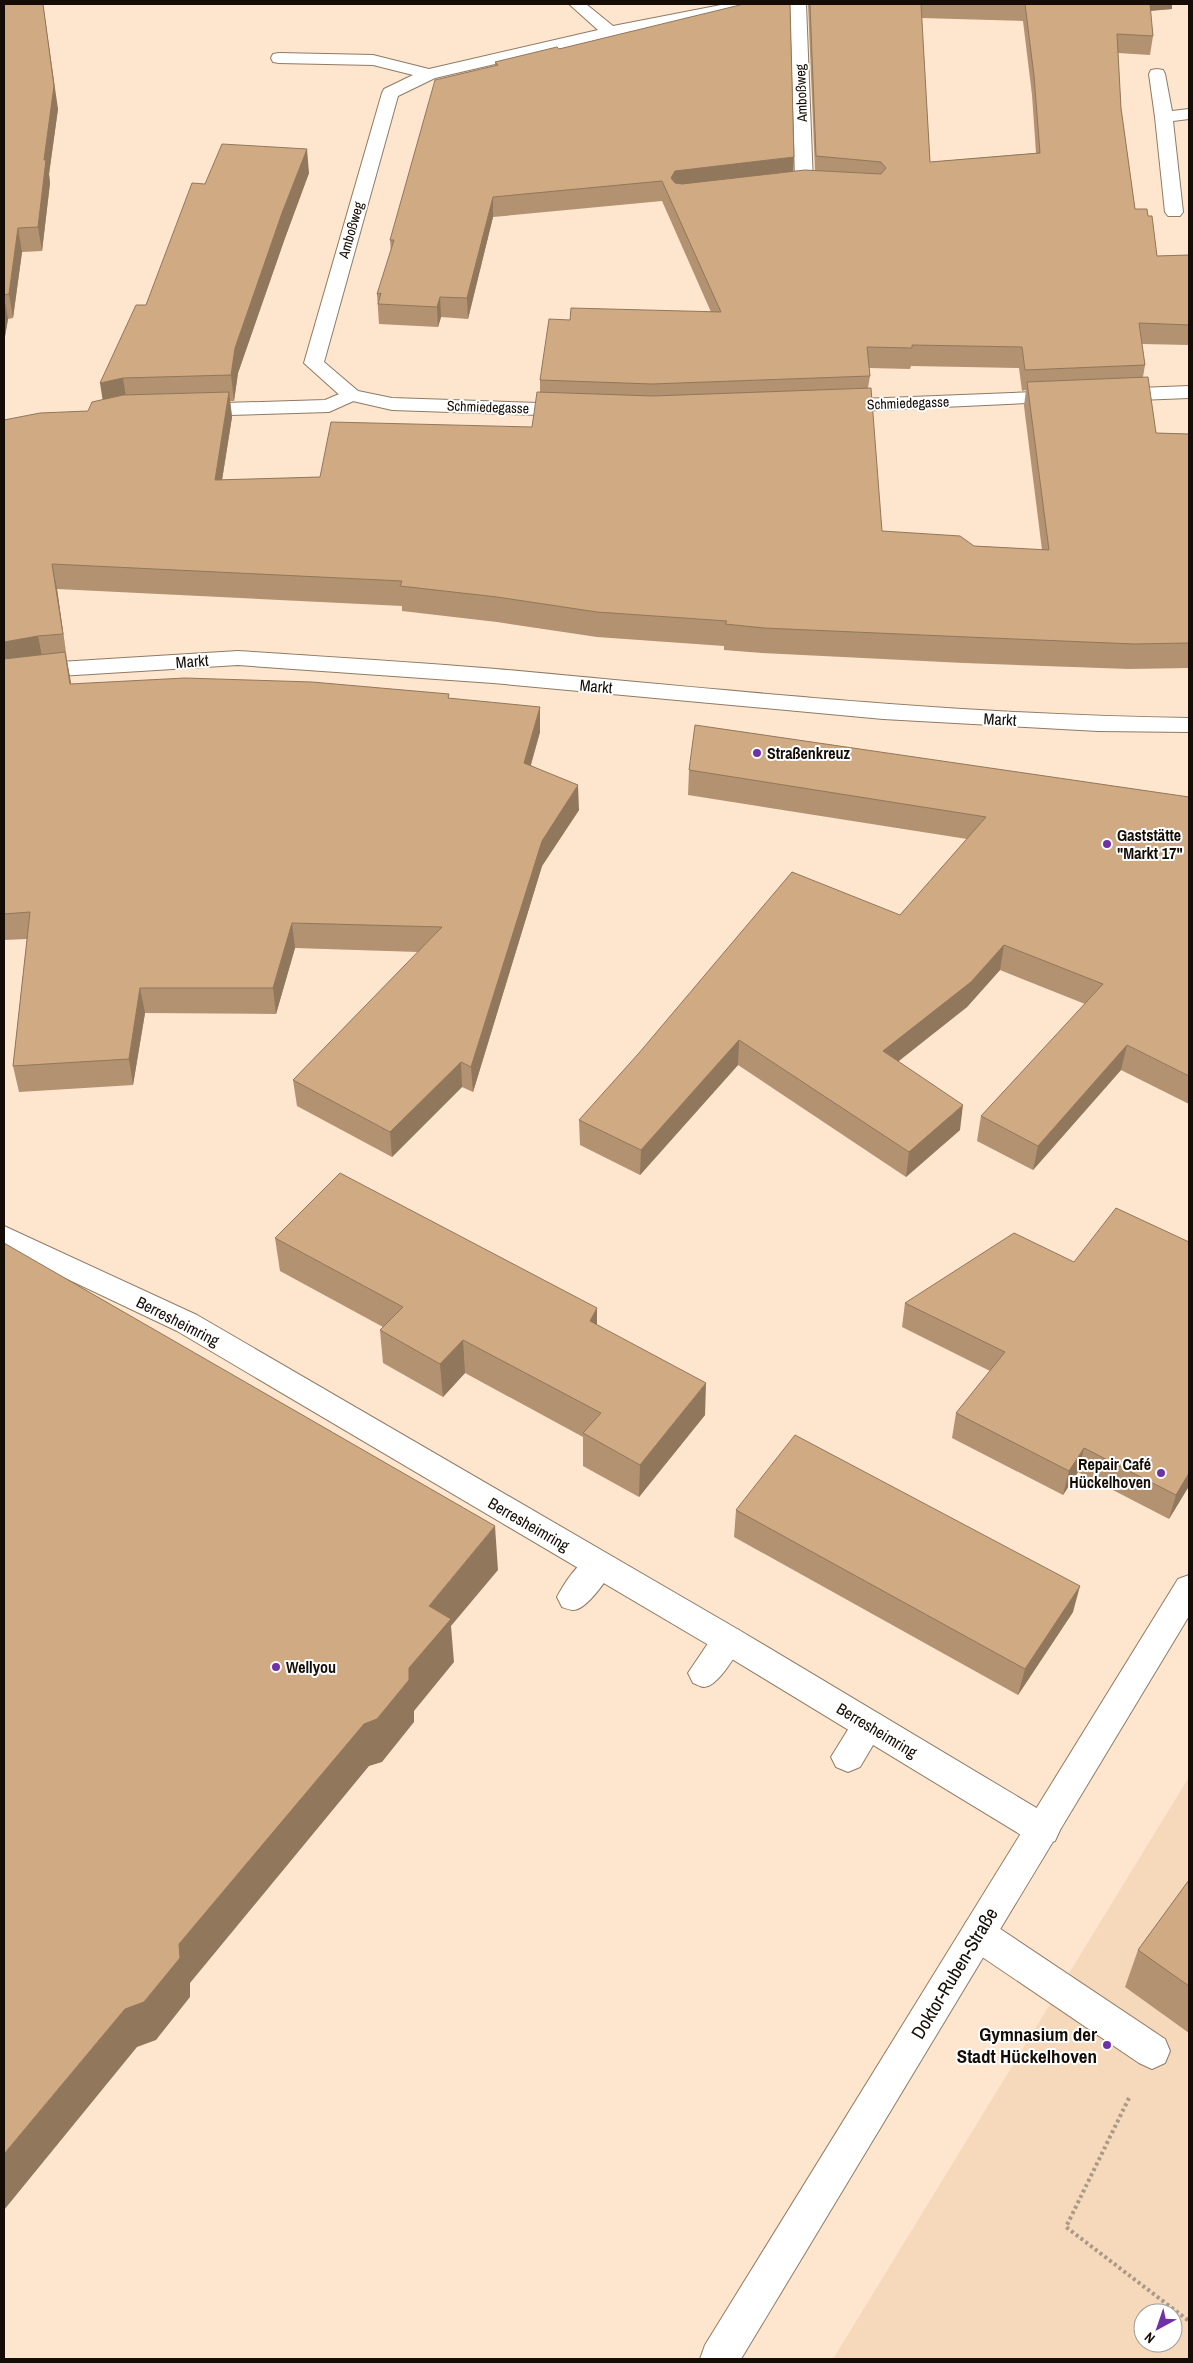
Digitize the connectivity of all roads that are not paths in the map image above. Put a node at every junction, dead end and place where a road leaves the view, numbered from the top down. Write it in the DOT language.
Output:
graph roads {
  1 [pos="577,4"];
  2 [pos="748,4"];
  3 [pos="798,4"];
  4 [pos="610,32"];
  5 [pos="279,58"];
  6 [pos="429,74"];
  7 [pos="1157,74"];
  8 [pos="1189,114"];
  9 [pos="1164,117"];
  10 [pos="804,183"];
  11 [pos="824,184"];
  12 [pos="766,188"];
  13 [pos="1174,212"];
  14 [pos="1189,392"];
  15 [pos="351,395"];
  16 [pos="821,406"];
  17 [pos="175,411"];
  18 [pos="592,411"];
  19 [pos="4,677"];
  20 [pos="1189,726"];
  21 [pos="4,1237"];
  22 [pos="599,1565"];
  23 [pos="1189,1588"];
  24 [pos="573,1597"];
  25 [pos="728,1640"];
  26 [pos="704,1673"];
  27 [pos="869,1725"];
  28 [pos="848,1757"];
  29 [pos="1043,1830"];
  30 [pos="978,1934"];
  31 [pos="1152,2051"];
  32 [pos="719,2359"];
  1 -- 4 [label="street"];
  2 -- 4 [label="street, Amboßweg"];
  3 -- 10 [label="street, Amboßweg"];
  4 -- 6 [label="street, Amboßweg"];
  5 -- 6 [label="street, Amboßweg"];
  6 -- 15 [label="street, Amboßweg"];
  7 -- 9 [label="street"];
  8 -- 9 [label="street"];
  9 -- 13 [label="street"];
  10 -- 11 [label="street"];
  10 -- 12 [label="street"];
  14 -- 16 [label="street, Schmiedegasse"];
  15 -- 17 [label="street"];
  15 -- 18 [label="street, Schmiedegasse"];
  19 -- 20 [label="street, Markt"];
  21 -- 22 [label="street, Berresheimring"];
  22 -- 24 [label="street"];
  22 -- 25 [label="street, Berresheimring"];
  23 -- 29 [label="street, Doktor-Ruben-Straße"];
  25 -- 26 [label="street"];
  25 -- 27 [label="street, Berresheimring"];
  27 -- 28 [label="street"];
  27 -- 29 [label="street, Berresheimring"];
  29 -- 30 [label="street, Doktor-Ruben-Straße"];
  30 -- 31 [label="street"];
  30 -- 32 [label="street, Doktor-Ruben-Straße"];
}
